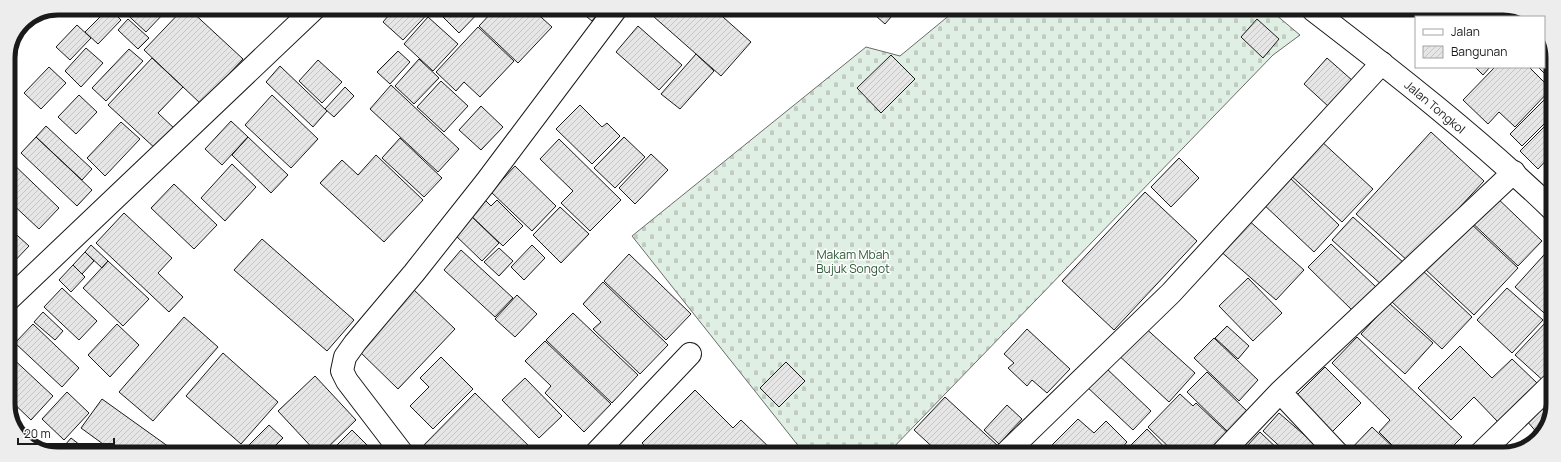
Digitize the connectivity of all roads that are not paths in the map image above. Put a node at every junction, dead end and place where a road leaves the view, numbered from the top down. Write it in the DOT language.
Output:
graph roads {
  1 [pos="308,15"];
  2 [pos="611,15"];
  3 [pos="1320,15"];
  4 [pos="1382,63"];
  5 [pos="1514,172"];
  6 [pos="1546,203"];
  7 [pos="15,293"];
  8 [pos="690,354"];
  9 [pos="1546,390"];
  10 [pos="1280,392"];
  11 [pos="397,447"];
  12 [pos="602,447"];
  13 [pos="1012,447"];
  14 [pos="1227,447"];
  15 [pos="1331,447"];
  16 [pos="1487,447"];
  1 -- 7 [label="main road"];
  2 -- 11 [label="main road"];
  3 -- 4 [label="main road, Jalan Tongkol"];
  4 -- 5 [label="main road, Jalan Tongkol"];
  4 -- 13 [label="main road"];
  5 -- 6 [label="main road, Jalan Tongkol"];
  5 -- 10 [label="main road"];
  8 -- 12 [label="main road"];
  9 -- 16 [label="main road"];
  10 -- 14 [label="main road"];
  10 -- 15 [label="main road"];
}
